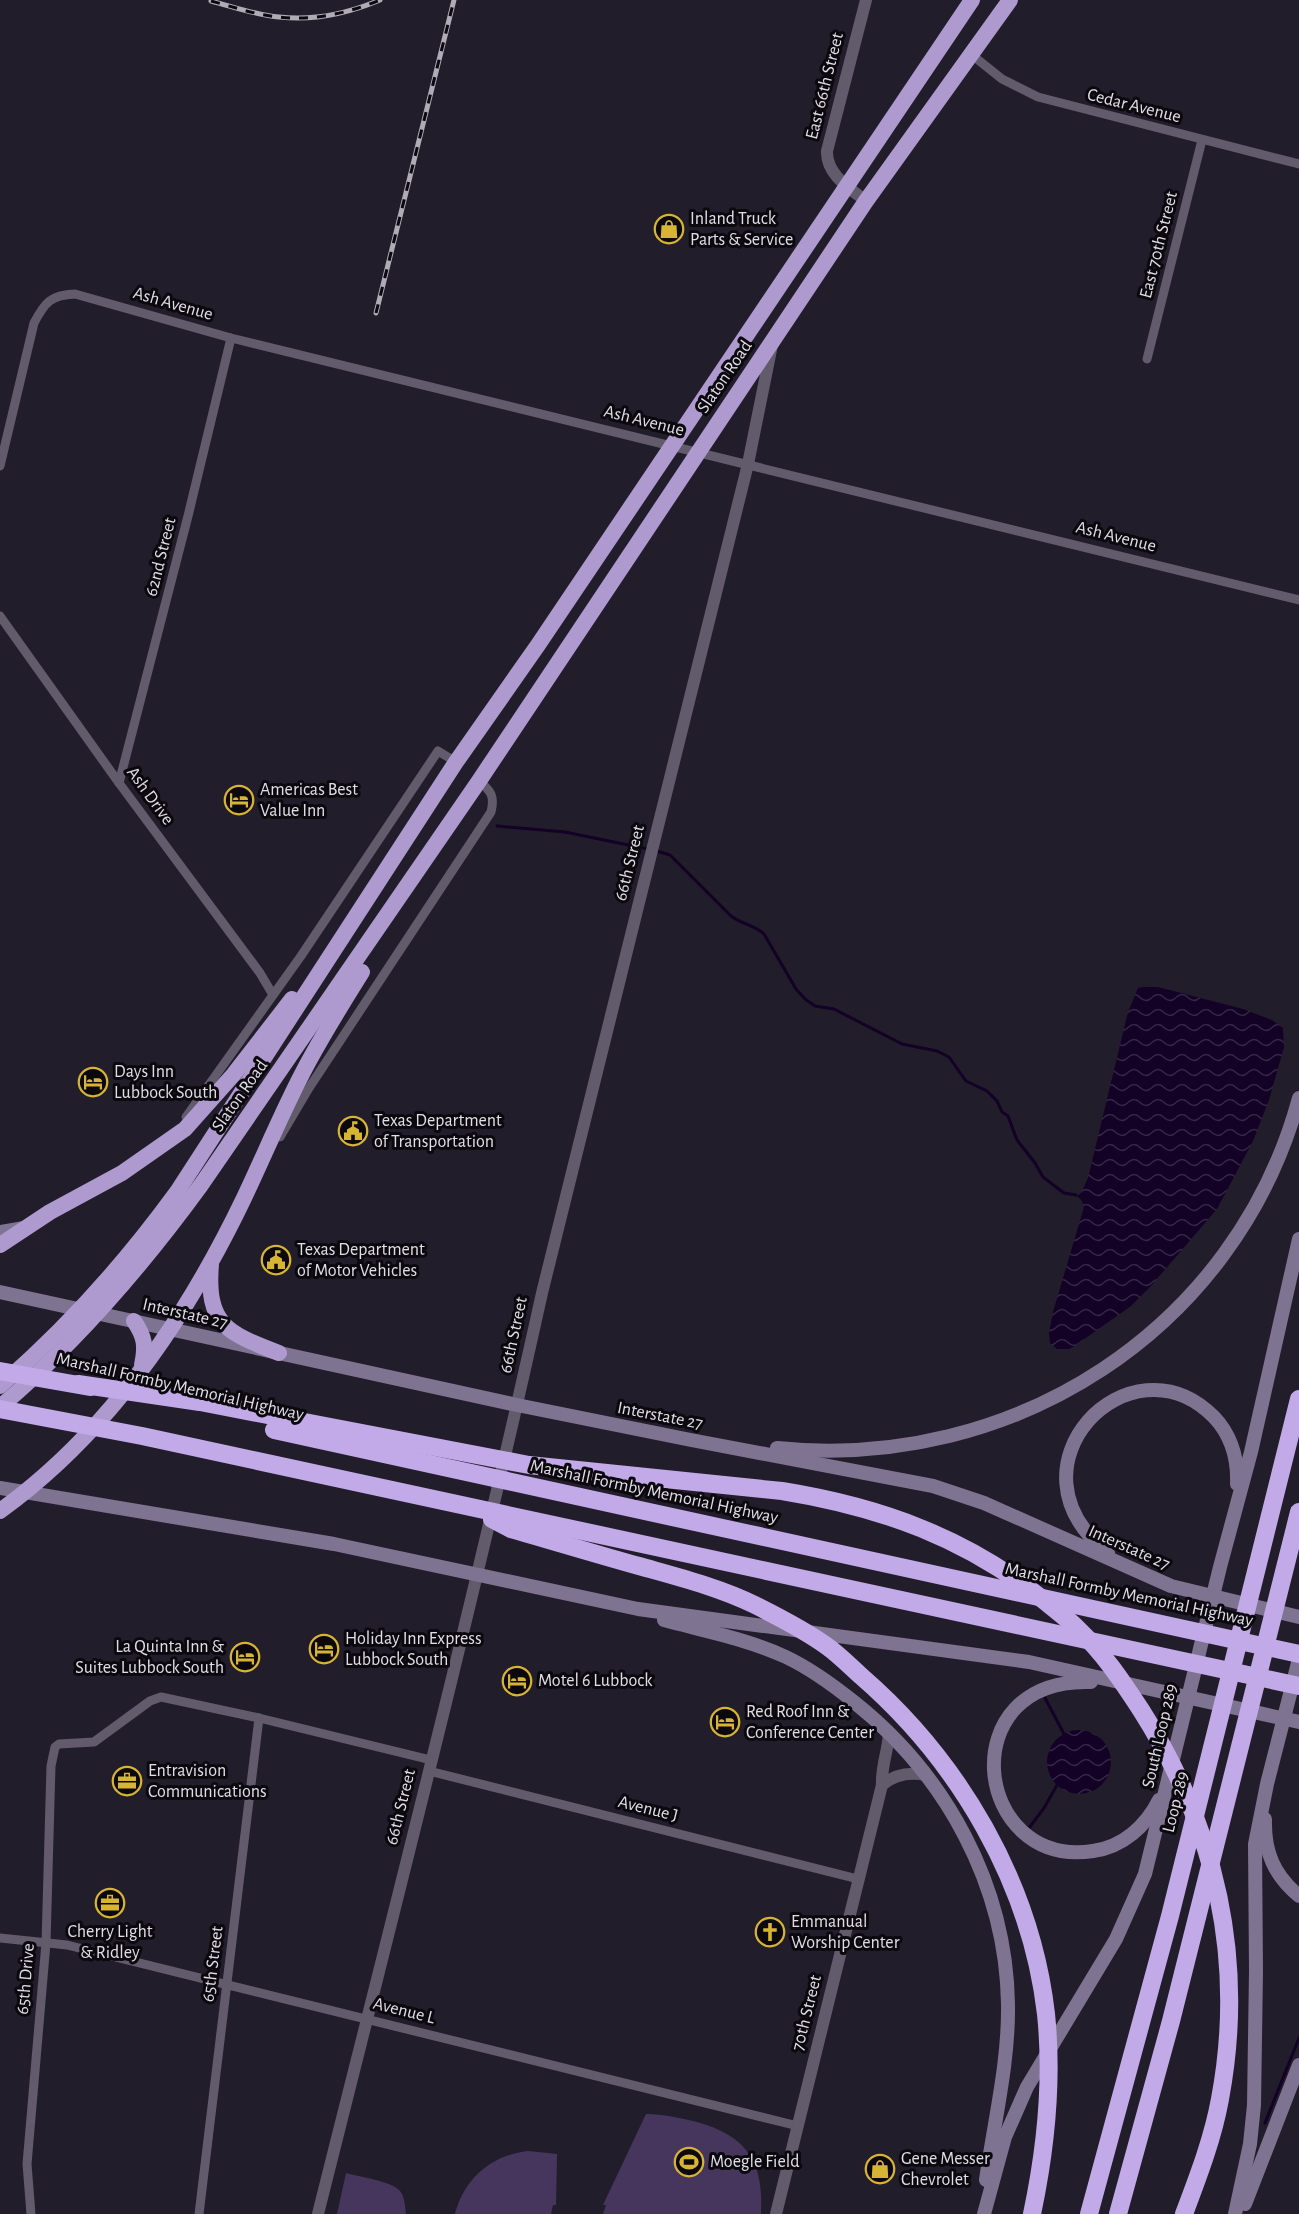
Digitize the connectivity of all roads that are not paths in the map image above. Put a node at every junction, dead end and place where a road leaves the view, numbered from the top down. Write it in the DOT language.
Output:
graph roads {
  1 [pos="866,0"];
  2 [pos="972,0"];
  3 [pos="1010,0"];
  4 [pos="972,55"];
  5 [pos="1203,140"];
  6 [pos="1299,164"];
  7 [pos="846,185"];
  8 [pos="866,201"];
  9 [pos="231,338"];
  10 [pos="773,341"];
  11 [pos="1147,359"];
  12 [pos="672,445"];
  13 [pos="698,452"];
  14 [pos="748,465"];
  15 [pos="0,466"];
  16 [pos="1299,600"];
  17 [pos="0,616"];
  18 [pos="456,762"];
  19 [pos="479,781"];
  20 [pos="119,783"];
  21 [pos="423,864"];
  22 [pos="341,940"];
  23 [pos="273,995"];
  24 [pos="1299,1098"];
  25 [pos="163,1145"];
  26 [pos="244,1198"];
  27 [pos="26,1227"];
  28 [pos="0,1232"];
  29 [pos="1299,1239"];
  30 [pos="0,1245"];
  31 [pos="137,1257"];
  32 [pos="212,1257"];
  33 [pos="0,1292"];
  34 [pos="134,1321"];
  35 [pos="170,1330"];
  36 [pos="279,1353"];
  37 [pos="0,1371"];
  38 [pos="141,1372"];
  39 [pos="78,1384"];
  40 [pos="0,1386"];
  41 [pos="1299,1399"];
  42 [pos="517,1405"];
  43 [pos="0,1408"];
  44 [pos="609,1424"];
  45 [pos="0,1488"];
  46 [pos="26,1492"];
  47 [pos="469,1507"];
  48 [pos="0,1511"];
  49 [pos="1235,1512"];
  50 [pos="1299,1512"];
  51 [pos="477,1569"];
  52 [pos="1171,1586"];
  53 [pos="620,1605"];
  54 [pos="1299,1617"];
  55 [pos="1299,1654"];
  56 [pos="1299,1659"];
  57 [pos="1299,1686"];
  58 [pos="1140,1687"];
  59 [pos="259,1718"];
  60 [pos="1299,1722"];
  61 [pos="889,1733"];
  62 [pos="55,1747"];
  63 [pos="430,1766"];
  64 [pos="926,1775"];
  65 [pos="1168,1782"];
  66 [pos="1267,1784"];
  67 [pos="882,1785"];
  68 [pos="858,1879"];
  69 [pos="1299,1896"];
  70 [pos="0,1938"];
  71 [pos="46,1943"];
  72 [pos="227,1985"];
  73 [pos="367,2019"];
  74 [pos="1299,2065"];
  75 [pos="798,2126"];
  76 [pos="31,2214"];
  77 [pos="200,2214"];
  78 [pos="318,2214"];
  79 [pos="776,2214"];
  80 [pos="982,2214"];
  81 [pos="1032,2214"];
  82 [pos="1089,2214"];
  83 [pos="1118,2214"];
  84 [pos="1184,2214"];
  85 [pos="1235,2214"];
  86 [pos="1241,2214"];
  1 -- 7 [label="street, East 66th Street"];
  2 -- 7 [label="highway, Slaton Road"];
  3 -- 4 [label="highway, Slaton Road"];
  4 -- 5 [label="street, Cedar Avenue"];
  4 -- 8 [label="highway, Slaton Road"];
  5 -- 6 [label="street, Cedar Avenue"];
  5 -- 11 [label="street, East 70th Street"];
  7 -- 8 [label="street, East 66th Street"];
  7 -- 12 [label="highway, Slaton Road"];
  8 -- 10 [label="highway, Slaton Road"];
  9 -- 12 [label="street, Ash Avenue"];
  9 -- 15 [label="street, Ash Avenue"];
  9 -- 20 [label="street, 62nd Street"];
  10 -- 13 [label="highway, Slaton Road"];
  10 -- 14 [label="street"];
  12 -- 13 [label="street, Ash Avenue"];
  12 -- 18 [label="highway, Slaton Road"];
  13 -- 14 [label="street, Ash Avenue"];
  13 -- 19 [label="highway, Slaton Road"];
  14 -- 16 [label="street, Ash Avenue"];
  14 -- 42 [label="street, 66th Street"];
  17 -- 20 [label="street, Ash Drive"];
  18 -- 19 [label="highway"];
  18 -- 22 [label="highway, Slaton Road"];
  18 -- 23 [label="street, Slaton Road"];
  19 -- 21 [label="highway, Slaton Road"];
  19 -- 26 [label="street"];
  20 -- 23 [label="street, Ash Drive"];
  21 -- 26 [label="highway"];
  21 -- 31 [label="highway, Slaton Road"];
  22 -- 25 [label="highway"];
  22 -- 31 [label="highway, Slaton Road"];
  23 -- 25 [label="street, Slaton Road"];
  24 -- 44 [label="main road"];
  25 -- 27 [label="highway"];
  26 -- 32 [label="highway"];
  27 -- 28 [label="main road"];
  27 -- 30 [label="highway"];
  29 -- 49 [label="main road, South Loop 289"];
  31 -- 40 [label="highway, Slaton Road"];
  31 -- 43 [label="highway, Slaton Road"];
  32 -- 35 [label="highway"];
  32 -- 36 [label="highway"];
  33 -- 34 [label="main road, Interstate 27"];
  34 -- 35 [label="main road, Interstate 27"];
  34 -- 38 [label="highway"];
  35 -- 36 [label="main road, Interstate 27"];
  35 -- 38 [label="highway"];
  36 -- 42 [label="main road, Interstate 27"];
  37 -- 39 [label="highway, Marshall Formby Memorial Highway"];
  38 -- 46 [label="highway"];
  39 -- 55 [label="highway, Marshall Formby Memorial Highway"];
  39 -- 84 [label="highway"];
  41 -- 82 [label="highway, Loop 289"];
  42 -- 44 [label="main road, Interstate 27"];
  42 -- 51 [label="street, 66th Street"];
  43 -- 47 [label="highway"];
  44 -- 52 [label="main road, Interstate 27"];
  45 -- 46 [label="main road"];
  46 -- 48 [label="highway"];
  46 -- 51 [label="main road"];
  47 -- 57 [label="highway"];
  47 -- 81 [label="highway"];
  49 -- 52 [label="main road"];
  49 -- 65 [label="main road, South Loop 289"];
  50 -- 83 [label="highway"];
  51 -- 53 [label="main road"];
  51 -- 63 [label="street, 66th Street"];
  52 -- 54 [label="main road, Interstate 27"];
  53 -- 58 [label="main road"];
  53 -- 61 [label="main road"];
  56 -- 66 [label="main road"];
  58 -- 60 [label="main road"];
  58 -- 65 [label="main road"];
  59 -- 62 [label="street, Avenue J"];
  59 -- 63 [label="street, Avenue J"];
  59 -- 72 [label="street, 65th Street"];
  61 -- 64 [label="main road"];
  61 -- 67 [label="street, 70th Street"];
  62 -- 71 [label="street, 65th Drive"];
  63 -- 68 [label="street, Avenue J"];
  63 -- 73 [label="street, 66th Street"];
  64 -- 67 [label="street"];
  64 -- 80 [label="main road"];
  65 -- 80 [label="main road, South Loop 289"];
  66 -- 69 [label="main road"];
  66 -- 85 [label="main road"];
  67 -- 68 [label="street, 70th Street"];
  68 -- 75 [label="street, 70th Street"];
  70 -- 71 [label="street, Avenue L"];
  71 -- 72 [label="street, Avenue L"];
  71 -- 76 [label="street, 65th Drive"];
  72 -- 73 [label="street, Avenue L"];
  72 -- 77 [label="street, 65th Street"];
  73 -- 75 [label="street, Avenue L"];
  73 -- 78 [label="street, 66th Street"];
  74 -- 86 [label="main road"];
  75 -- 79 [label="street, 70th Street"];
}
